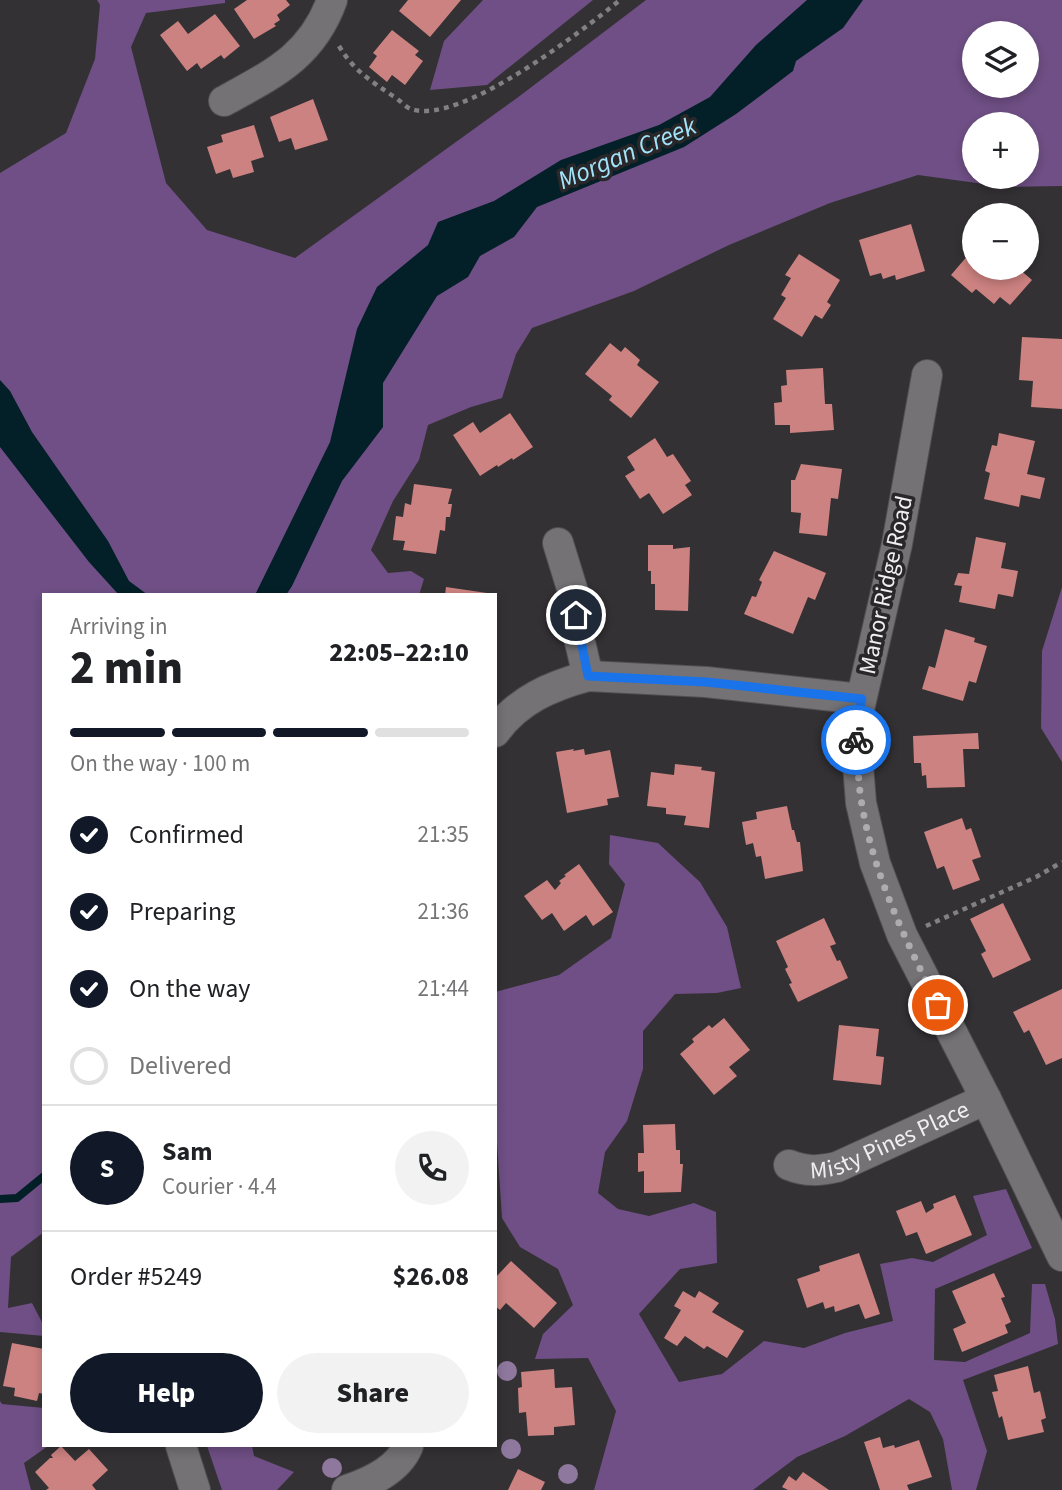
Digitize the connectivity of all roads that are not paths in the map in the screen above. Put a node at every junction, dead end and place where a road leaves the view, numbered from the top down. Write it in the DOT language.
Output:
graph roads {
  1 [pos="329,8"];
  2 [pos="224,101"];
  3 [pos="927,375"];
  4 [pos="558,543"];
  5 [pos="588,676"];
  6 [pos="862,699"];
  7 [pos="497,729"];
  8 [pos="986,1099"];
  9 [pos="789,1164"];
  10 [pos="1062,1256"];
  11 [pos="181,1447"];
  12 [pos="408,1447"];
  13 [pos="195,1490"];
  14 [pos="347,1490"];
  1 -- 2 [label="street"];
  3 -- 6 [label="street, Manor Ridge Road"];
  4 -- 5 [label="street"];
  5 -- 6 [label="street"];
  5 -- 7 [label="street"];
  6 -- 8 [label="street, Manor Ridge Road"];
  8 -- 9 [label="street, Misty Pines Place"];
  8 -- 10 [label="street, Manor Ridge Road"];
  11 -- 13 [label="street"];
  12 -- 14 [label="street"];
}
